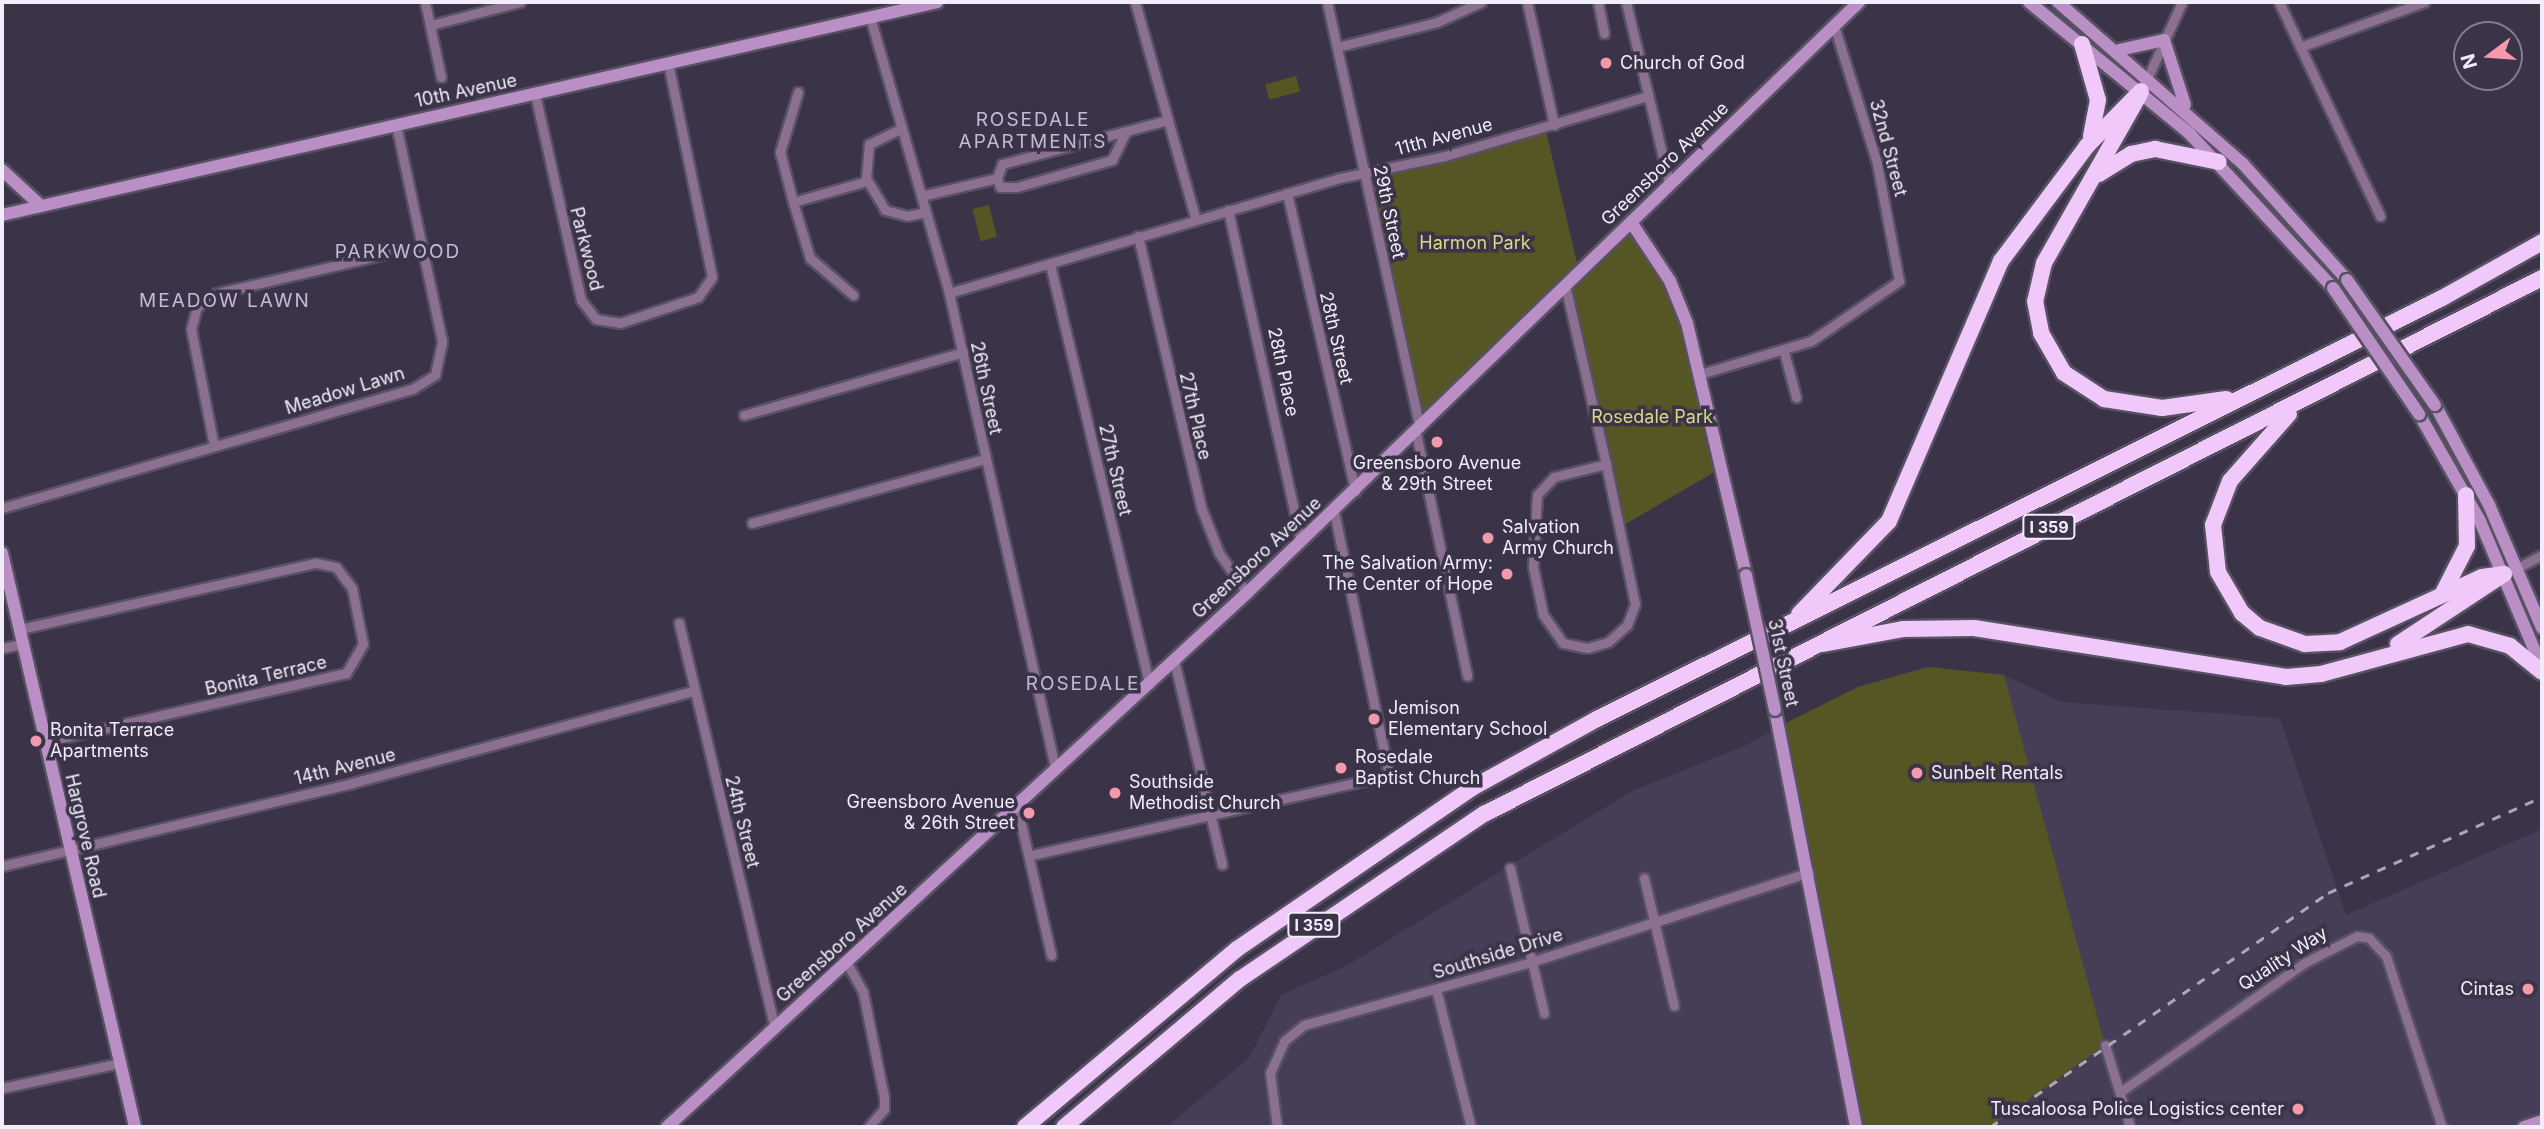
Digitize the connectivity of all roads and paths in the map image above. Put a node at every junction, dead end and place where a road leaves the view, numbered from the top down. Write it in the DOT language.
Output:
graph roads {
  1 [pos="425,2"];
  2 [pos="520,2"];
  3 [pos="937,2"];
  4 [pos="1135,2"];
  5 [pos="1327,2"];
  6 [pos="1481,2"];
  7 [pos="1527,2"];
  8 [pos="1598,2"];
  9 [pos="1626,2"];
  10 [pos="1859,2"];
  11 [pos="2029,2"];
  12 [pos="2058,2"];
  13 [pos="2182,2"];
  14 [pos="2279,2"];
  15 [pos="2424,2"];
  16 [pos="870,17"];
  17 [pos="431,25"];
  18 [pos="1834,26"];
  19 [pos="1604,33"];
  20 [pos="2164,40"];
  21 [pos="2082,44"];
  22 [pos="1337,47"];
  23 [pos="2300,47"];
  24 [pos="2119,50"];
  25 [pos="668,63"];
  26 [pos="441,77"];
  27 [pos="2145,84"];
  28 [pos="798,92"];
  29 [pos="535,94"];
  30 [pos="1648,96"];
  31 [pos="2188,112"];
  32 [pos="1167,120"];
  33 [pos="396,124"];
  34 [pos="1553,125"];
  35 [pos="902,128"];
  36 [pos="1126,131"];
  37 [pos="2087,146"];
  38 [pos="2219,162"];
  39 [pos="2,170"];
  40 [pos="1364,174"];
  41 [pos="2094,177"];
  42 [pos="997,178"];
  43 [pos="867,181"];
  44 [pos="1669,183"];
  45 [pos="1287,193"];
  46 [pos="921,196"];
  47 [pos="793,202"];
  48 [pos="41,206"];
  49 [pos="1228,210"];
  50 [pos="926,212"];
  51 [pos="2,215"];
  52 [pos="2380,216"];
  53 [pos="1196,220"];
  54 [pos="1631,222"];
  55 [pos="1138,236"];
  56 [pos="2542,242"];
  57 [pos="421,246"];
  58 [pos="1050,264"];
  59 [pos="2542,278"];
  60 [pos="1565,285"];
  61 [pos="949,293"];
  62 [pos="853,295"];
  63 [pos="962,352"];
  64 [pos="1783,352"];
  65 [pos="1700,374"];
  66 [pos="2249,394"];
  67 [pos="1796,397"];
  68 [pos="2301,403"];
  69 [pos="744,415"];
  70 [pos="1418,430"];
  71 [pos="214,446"];
  72 [pos="985,459"];
  73 [pos="1606,464"];
  74 [pos="1355,491"];
  75 [pos="2466,495"];
  76 [pos="2,508"];
  77 [pos="1334,510"];
  78 [pos="752,523"];
  79 [pos="1301,541"];
  80 [pos="2,553"];
  81 [pos="2542,555"];
  82 [pos="2512,571"];
  83 [pos="1247,593"];
  84 [pos="2441,597"];
  85 [pos="2542,599"];
  86 [pos="2542,620"];
  87 [pos="679,623"];
  88 [pos="1788,624"];
  89 [pos="2542,628"];
  90 [pos="20,629"];
  91 [pos="23,643"];
  92 [pos="2,648"];
  93 [pos="1797,651"];
  94 [pos="2382,654"];
  95 [pos="1174,660"];
  96 [pos="2542,670"];
  97 [pos="1467,676"];
  98 [pos="1149,684"];
  99 [pos="694,691"];
  100 [pos="45,742"];
  101 [pos="1055,769"];
  102 [pos="1017,806"];
  103 [pos="1210,818"];
  104 [pos="70,849"];
  105 [pos="1032,855"];
  106 [pos="1222,864"];
  107 [pos="2,866"];
  108 [pos="1510,868"];
  109 [pos="1809,872"];
  110 [pos="1644,878"];
  111 [pos="1655,919"];
  112 [pos="1051,955"];
  113 [pos="1531,962"];
  114 [pos="847,963"];
  115 [pos="1436,989"];
  116 [pos="1674,1006"];
  117 [pos="1544,1013"];
  118 [pos="775,1028"];
  119 [pos="2105,1045"];
  120 [pos="120,1063"];
  121 [pos="2,1088"];
  122 [pos="2120,1092"];
  123 [pos="2542,1121"];
  124 [pos="869,1126"];
  125 [pos="135,1127"];
  126 [pos="667,1127"];
  127 [pos="1025,1127"];
  128 [pos="1064,1127"];
  129 [pos="1277,1127"];
  130 [pos="1471,1127"];
  131 [pos="1856,1127"];
  132 [pos="2130,1127"];
  133 [pos="2442,1127"];
  134 [pos="2524,1127"];
  1 -- 17 [label="street"];
  2 -- 17 [label="street"];
  3 -- 16 [label="main road, 10th Avenue"];
  4 -- 32 [label="street"];
  5 -- 22 [label="street, 29th Street"];
  6 -- 22 [label="street"];
  7 -- 34 [label="street"];
  8 -- 19 [label="street"];
  9 -- 30 [label="street"];
  10 -- 18 [label="main road, Greensboro Avenue"];
  11 -- 21 [label="main road"];
  12 -- 24 [label="main road"];
  13 -- 20 [label="street"];
  14 -- 23 [label="street"];
  15 -- 23 [label="street"];
  16 -- 25 [label="main road, 10th Avenue"];
  16 -- 35 [label="street, 26th Street"];
  17 -- 26 [label="street"];
  18 -- 44 [label="main road, Greensboro Avenue"];
  18 -- 64 [label="street, 32nd Street"];
  20 -- 24 [label="main road"];
  20 -- 27 [label="street"];
  20 -- 31 [label="main road"];
  21 -- 27 [label="main road"];
  21 -- 37 [label="highway"];
  22 -- 40 [label="street, 29th Street"];
  23 -- 52 [label="street"];
  24 -- 27 [label="main road"];
  25 -- 29 [label="main road, 10th Avenue"];
  25 -- 29 [label="street, Parkwood"];
  27 -- 31 [label="main road"];
  27 -- 37 [label="highway"];
  27 -- 38 [label="main road"];
  27 -- 41 [label="highway"];
  28 -- 47 [label="street"];
  29 -- 33 [label="main road, 10th Avenue"];
  30 -- 34 [label="street, 11th Avenue"];
  30 -- 44 [label="street"];
  31 -- 82 [label="main road, bridge"];
  32 -- 36 [label="street"];
  32 -- 53 [label="street"];
  33 -- 48 [label="main road, 10th Avenue"];
  33 -- 57 [label="street, Meadow Lawn"];
  34 -- 40 [label="street, 11th Avenue"];
  35 -- 43 [label="street"];
  35 -- 46 [label="street, 26th Street"];
  36 -- 42 [label="street"];
  36 -- 42 [label="street"];
  37 -- 88 [label="highway"];
  38 -- 41 [label="highway"];
  38 -- 75 [label="main road, bridge"];
  39 -- 48 [label="main road"];
  40 -- 45 [label="street, 11th Avenue"];
  40 -- 70 [label="street, 29th Street"];
  41 -- 66 [label="highway"];
  42 -- 46 [label="street"];
  43 -- 47 [label="street"];
  43 -- 50 [label="street"];
  44 -- 54 [label="main road, Greensboro Avenue"];
  45 -- 49 [label="street, 11th Avenue"];
  45 -- 74 [label="street, 28th Street"];
  46 -- 50 [label="street, 26th Street"];
  47 -- 62 [label="street"];
  48 -- 51 [label="main road, 10th Avenue"];
  49 -- 53 [label="street"];
  49 -- 79 [label="street, 28th Place"];
  50 -- 61 [label="street, 26th Street"];
  53 -- 55 [label="street"];
  54 -- 60 [label="main road, Greensboro Avenue"];
  54 -- 65 [label="main road, 31st Street"];
  55 -- 58 [label="street"];
  55 -- 83 [label="street, 27th Place"];
  56 -- 66 [label="highway, I 359"];
  57 -- 71 [label="street, Meadow Lawn"];
  57 -- 71 [label="street"];
  58 -- 61 [label="street"];
  58 -- 98 [label="street, 27th Street"];
  59 -- 68 [label="highway, I 359"];
  60 -- 70 [label="main road, Greensboro Avenue"];
  60 -- 73 [label="street"];
  61 -- 63 [label="street, 26th Street"];
  63 -- 69 [label="street"];
  63 -- 72 [label="street, 26th Street"];
  64 -- 65 [label="street"];
  64 -- 67 [label="street"];
  65 -- 109 [label="main road, 31st Street, bridge"];
  66 -- 88 [label="highway, I 359"];
  68 -- 84 [label="highway"];
  68 -- 93 [label="highway, I 359"];
  70 -- 74 [label="main road, Greensboro Avenue"];
  70 -- 97 [label="street, 29th Street"];
  71 -- 76 [label="street, Meadow Lawn"];
  72 -- 78 [label="street"];
  72 -- 101 [label="street, 26th Street"];
  73 -- 73 [label="street"];
  74 -- 77 [label="main road, Greensboro Avenue"];
  75 -- 82 [label="main road"];
  75 -- 84 [label="highway"];
  77 -- 79 [label="main road, Greensboro Avenue"];
  77 -- 103 [label="street"];
  79 -- 83 [label="main road, Greensboro Avenue"];
  80 -- 90 [label="main road, Hargrove Road"];
  81 -- 82 [label="street"];
  82 -- 84 [label="highway"];
  82 -- 89 [label="main road"];
  82 -- 94 [label="highway"];
  82 -- 96 [label="main road"];
  83 -- 95 [label="main road, Greensboro Avenue"];
  85 -- 86 [label="main road"];
  87 -- 99 [label="street, 24th Street"];
  88 -- 127 [label="highway, I 359"];
  90 -- 91 [label="main road, Hargrove Road"];
  90 -- 100 [label="street, Bonita Terrace"];
  91 -- 92 [label="street"];
  91 -- 100 [label="main road, Hargrove Road"];
  93 -- 94 [label="highway"];
  93 -- 128 [label="highway, I 359"];
  94 -- 96 [label="highway"];
  95 -- 98 [label="main road, Greensboro Avenue"];
  95 -- 103 [label="street"];
  98 -- 101 [label="main road, Greensboro Avenue"];
  99 -- 104 [label="street, 14th Avenue"];
  99 -- 118 [label="street, 24th Street"];
  100 -- 104 [label="main road, Hargrove Road"];
  101 -- 102 [label="main road, Greensboro Avenue"];
  102 -- 105 [label="street"];
  102 -- 114 [label="main road, Greensboro Avenue"];
  103 -- 105 [label="street"];
  103 -- 106 [label="street"];
  104 -- 107 [label="street, 14th Avenue"];
  104 -- 120 [label="main road, Hargrove Road"];
  105 -- 112 [label="street"];
  108 -- 113 [label="street"];
  109 -- 111 [label="street, Southside Drive"];
  109 -- 131 [label="main road, 31st Street"];
  110 -- 111 [label="street"];
  111 -- 113 [label="street, Southside Drive"];
  111 -- 116 [label="street"];
  113 -- 115 [label="street, Southside Drive"];
  113 -- 117 [label="street"];
  114 -- 118 [label="main road, Greensboro Avenue"];
  114 -- 124 [label="street"];
  115 -- 129 [label="street, Southside Drive"];
  115 -- 130 [label="street"];
  118 -- 126 [label="main road, Greensboro Avenue"];
  119 -- 122 [label="street"];
  120 -- 121 [label="street"];
  120 -- 125 [label="main road, Hargrove Road"];
  122 -- 132 [label="street"];
  122 -- 133 [label="street, Quality Way"];
  123 -- 134 [label="main road"];
}
